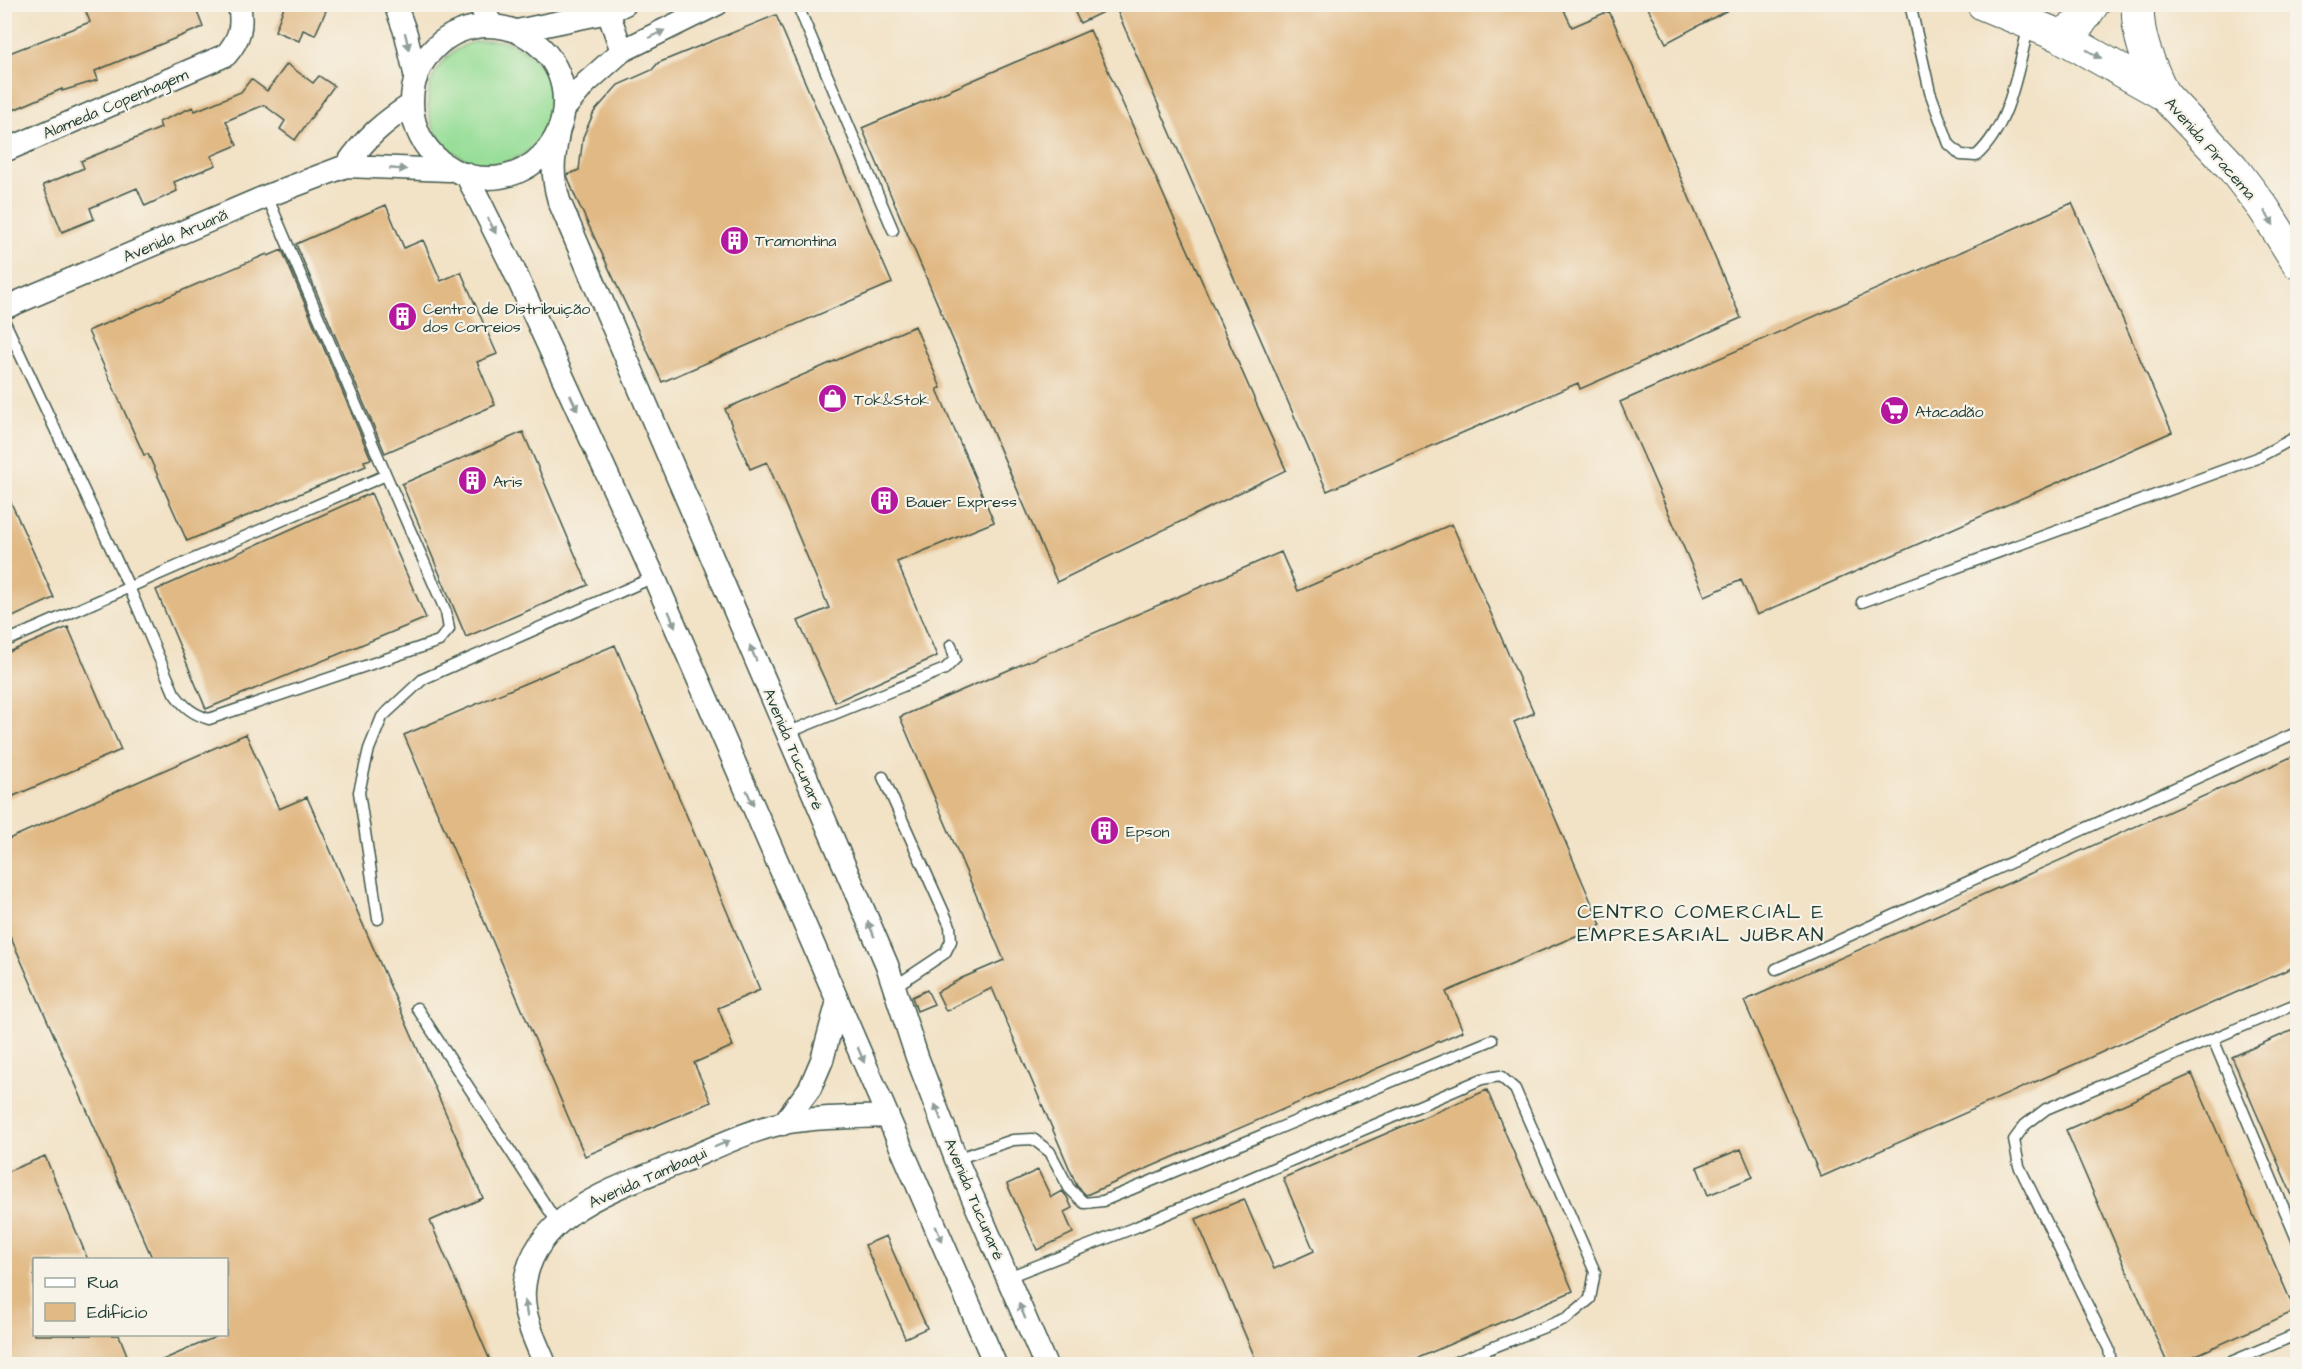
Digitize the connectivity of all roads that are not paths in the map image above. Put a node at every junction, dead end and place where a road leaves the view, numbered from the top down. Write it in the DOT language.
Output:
graph roads {
  1 [pos="239,4"];
  2 [pos="395,4"];
  3 [pos="478,4"];
  4 [pos="717,4"];
  5 [pos="797,4"];
  6 [pos="1910,4"];
  7 [pos="1983,4"];
  8 [pos="2093,4"];
  9 [pos="2138,4"];
  10 [pos="617,8"];
  11 [pos="2030,23"];
  12 [pos="493,26"];
  13 [pos="517,31"];
  14 [pos="2060,36"];
  15 [pos="622,51"];
  16 [pos="416,78"];
  17 [pos="2163,94"];
  18 [pos="412,104"];
  19 [pos="564,109"];
  20 [pos="558,133"];
  21 [pos="4,151"];
  22 [pos="346,166"];
  23 [pos="458,172"];
  24 [pos="267,196"];
  25 [pos="893,230"];
  26 [pos="2298,263"];
  27 [pos="4,308"];
  28 [pos="4,320"];
  29 [pos="2298,436"];
  30 [pos="386,475"];
  31 [pos="654,577"];
  32 [pos="129,587"];
  33 [pos="1862,602"];
  34 [pos="4,642"];
  35 [pos="951,645"];
  36 [pos="2298,732"];
  37 [pos="787,733"];
  38 [pos="883,777"];
  39 [pos="378,919"];
  40 [pos="1776,969"];
  41 [pos="894,987"];
  42 [pos="838,1001"];
  43 [pos="2298,1004"];
  44 [pos="417,1008"];
  45 [pos="2213,1039"];
  46 [pos="1492,1040"];
  47 [pos="888,1116"];
  48 [pos="783,1124"];
  49 [pos="956,1159"];
  50 [pos="558,1224"];
  51 [pos="2298,1242"];
  52 [pos="1008,1276"];
  53 [pos="2298,1334"];
  54 [pos="545,1365"];
  55 [pos="995,1365"];
  56 [pos="1045,1365"];
  57 [pos="1451,1365"];
  58 [pos="2111,1365"];
  59 [pos="2226,1365"];
  1 -- 21 [label="street, Alameda Copenhagem"];
  2 -- 16 [label="street, one-way"];
  3 -- 12 [label="street"];
  15 -- 4 [label="street, one-way"];
  5 -- 25 [label="lane"];
  6 -- 11 [label="lane"];
  7 -- 11 [label="main road"];
  8 -- 14 [label="main road"];
  9 -- 17 [label="main road"];
  10 -- 13 [label="street"];
  10 -- 15 [label="street"];
  11 -- 14 [label="main road"];
  12 -- 13 [label="street"];
  12 -- 16 [label="street"];
  13 -- 19 [label="street"];
  14 -- 17 [label="main road, one-way"];
  15 -- 19 [label="street"];
  16 -- 18 [label="street"];
  17 -- 26 [label="main road, Avenida Piracema, one-way"];
  18 -- 22 [label="street"];
  18 -- 23 [label="street"];
  19 -- 20 [label="street"];
  20 -- 23 [label="street"];
  37 -- 20 [label="street, Avenida Tucunaré, one-way"];
  22 -- 23 [label="street, Avenida Aruanã, one-way"];
  22 -- 24 [label="street, Avenida Aruanã"];
  23 -- 31 [label="street, one-way"];
  24 -- 27 [label="street, Avenida Aruanã"];
  24 -- 30 [label="lane"];
  28 -- 32 [label="lane"];
  29 -- 33 [label="lane"];
  30 -- 32 [label="lane"];
  30 -- 32 [label="lane"];
  31 -- 39 [label="lane"];
  31 -- 42 [label="street, one-way"];
  32 -- 34 [label="lane"];
  35 -- 37 [label="lane"];
  36 -- 40 [label="lane"];
  41 -- 37 [label="street, Avenida Tucunaré, one-way"];
  38 -- 41 [label="lane"];
  49 -- 41 [label="street, Avenida Tucunaré, one-way"];
  42 -- 47 [label="street, one-way"];
  42 -- 48 [label="street"];
  43 -- 45 [label="lane"];
  44 -- 50 [label="lane"];
  45 -- 51 [label="lane"];
  45 -- 58 [label="lane"];
  46 -- 49 [label="lane"];
  47 -- 48 [label="street, Avenida Tambaqui"];
  47 -- 55 [label="street, one-way"];
  50 -- 48 [label="street, Avenida Tambaqui, one-way"];
  49 -- 52 [label="street, Avenida Tucunaré"];
  54 -- 50 [label="street, Avenida Tambaqui, one-way"];
  56 -- 52 [label="street, Avenida Tucunaré, one-way"];
  52 -- 57 [label="lane"];
  53 -- 59 [label="lane"];
}
